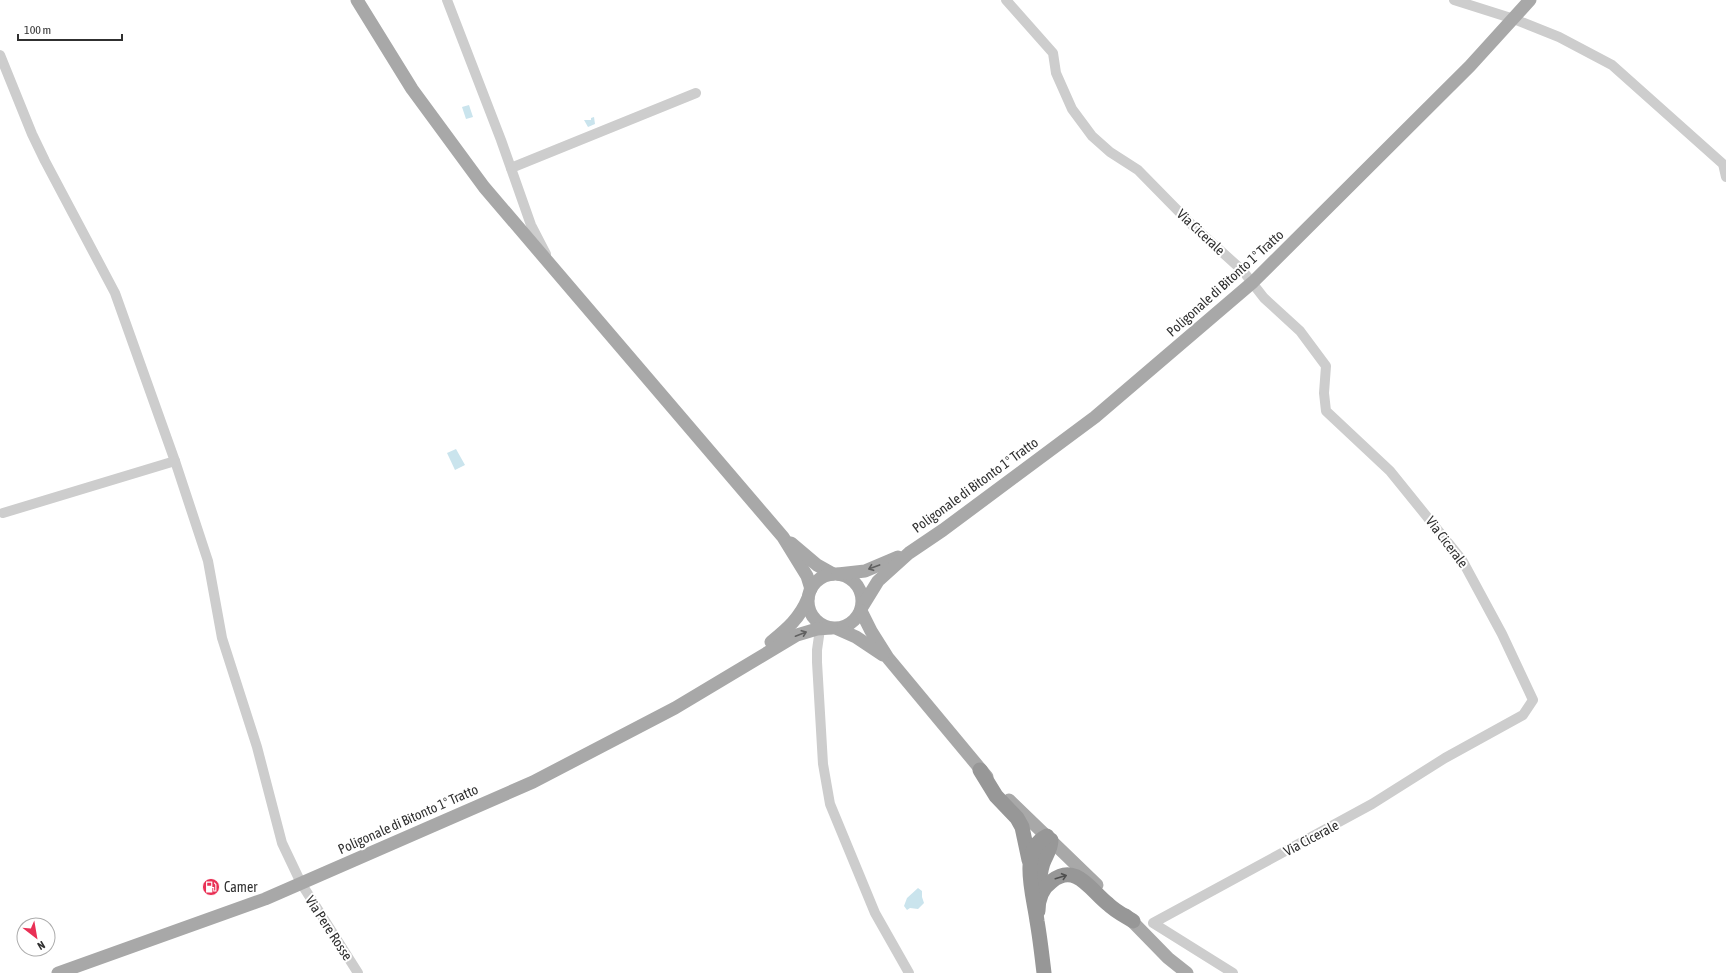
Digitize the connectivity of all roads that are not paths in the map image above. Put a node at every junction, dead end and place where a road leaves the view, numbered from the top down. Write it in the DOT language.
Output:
graph roads {
  1 [pos="357,0"];
  2 [pos="447,0"];
  3 [pos="1006,0"];
  4 [pos="1454,0"];
  5 [pos="1530,0"];
  6 [pos="1514,19"];
  7 [pos="0,55"];
  8 [pos="696,93"];
  9 [pos="511,168"];
  10 [pos="1726,177"];
  11 [pos="555,270"];
  12 [pos="1252,282"];
  13 [pos="175,461"];
  14 [pos="3,513"];
  15 [pos="783,537"];
  16 [pos="909,553"];
  17 [pos="835,574"];
  18 [pos="809,593"];
  19 [pos="861,609"];
  20 [pos="830,629"];
  21 [pos="888,658"];
  22 [pos="754,659"];
  23 [pos="980,770"];
  24 [pos="1049,838"];
  25 [pos="1030,866"];
  26 [pos="301,883"];
  27 [pos="1038,903"];
  28 [pos="1037,920"];
  29 [pos="1133,921"];
  30 [pos="58,973"];
  31 [pos="358,973"];
  32 [pos="910,973"];
  33 [pos="1044,973"];
  34 [pos="1187,973"];
  35 [pos="1233,973"];
  1 -- 11 [label="main road"];
  2 -- 9 [label="street"];
  3 -- 12 [label="street, Via Cicerale"];
  4 -- 6 [label="street"];
  5 -- 6 [label="main road, Poligonale di Bitonto 1° Tratto"];
  6 -- 10 [label="street"];
  6 -- 12 [label="main road, Poligonale di Bitonto 1° Tratto"];
  7 -- 13 [label="street, Via Pere Rosse"];
  8 -- 9 [label="street"];
  9 -- 11 [label="street"];
  11 -- 15 [label="main road"];
  12 -- 16 [label="main road, Poligonale di Bitonto 1° Tratto"];
  12 -- 35 [label="street, Via Cicerale"];
  13 -- 14 [label="street"];
  13 -- 26 [label="street, Via Pere Rosse"];
  15 -- 17 [label="main road"];
  15 -- 18 [label="main road"];
  16 -- 17 [label="main road, one-way"];
  16 -- 19 [label="main road"];
  17 -- 18 [label="main road"];
  17 -- 19 [label="main road"];
  18 -- 20 [label="main road"];
  18 -- 22 [label="main road"];
  19 -- 20 [label="main road"];
  19 -- 21 [label="main road"];
  20 -- 21 [label="main road"];
  22 -- 20 [label="main road, one-way"];
  20 -- 32 [label="street"];
  21 -- 23 [label="main road"];
  22 -- 26 [label="main road, Poligonale di Bitonto 1° Tratto"];
  23 -- 24 [label="main road"];
  23 -- 25 [label="highway"];
  24 -- 25 [label="highway"];
  24 -- 27 [label="highway"];
  24 -- 29 [label="main road"];
  25 -- 28 [label="highway"];
  26 -- 30 [label="main road, Poligonale di Bitonto 1° Tratto"];
  26 -- 31 [label="street, Via Pere Rosse"];
  27 -- 28 [label="highway"];
  27 -- 29 [label="highway, one-way"];
  28 -- 33 [label="highway"];
  29 -- 34 [label="main road"];
}
